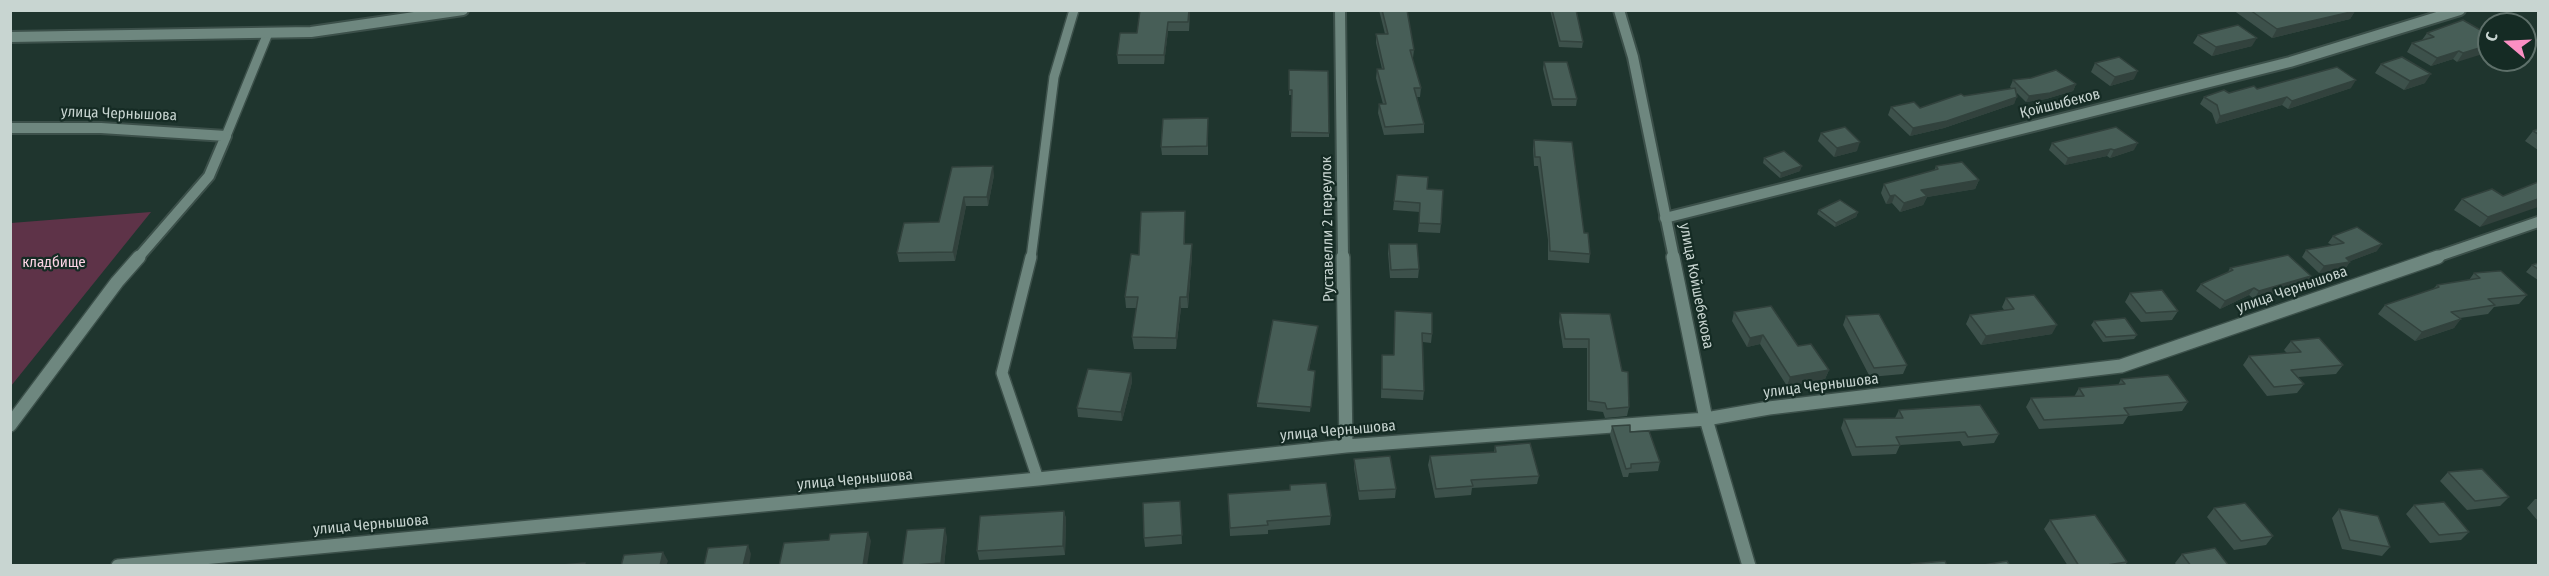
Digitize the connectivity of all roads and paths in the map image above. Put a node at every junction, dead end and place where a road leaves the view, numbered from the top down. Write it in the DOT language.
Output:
graph roads {
  1 [pos="463,10"];
  2 [pos="1074,10"];
  3 [pos="1340,10"];
  4 [pos="1619,10"];
  5 [pos="2460,10"];
  6 [pos="268,33"];
  7 [pos="10,37"];
  8 [pos="10,128"];
  9 [pos="226,136"];
  10 [pos="1665,218"];
  11 [pos="2538,222"];
  12 [pos="1706,419"];
  13 [pos="10,424"];
  14 [pos="1346,446"];
  15 [pos="1038,479"];
  16 [pos="118,566"];
  17 [pos="1749,566"];
  1 -- 6 [label="street"];
  2 -- 15 [label="lane"];
  3 -- 14 [label="street, Руставелли 2 переулок"];
  4 -- 10 [label="street, улица Койшебекова"];
  5 -- 10 [label="street, Қойшыбеков"];
  6 -- 7 [label="street"];
  6 -- 9 [label="lane"];
  8 -- 9 [label="street, улица Чернышова"];
  9 -- 13 [label="street"];
  10 -- 12 [label="street, улица Койшебекова"];
  11 -- 12 [label="street, улица Чернышова"];
  12 -- 14 [label="street, улица Чернышова"];
  12 -- 17 [label="street, улица Койшебекова"];
  14 -- 15 [label="street, улица Чернышова"];
  15 -- 16 [label="street, улица Чернышова"];
}
